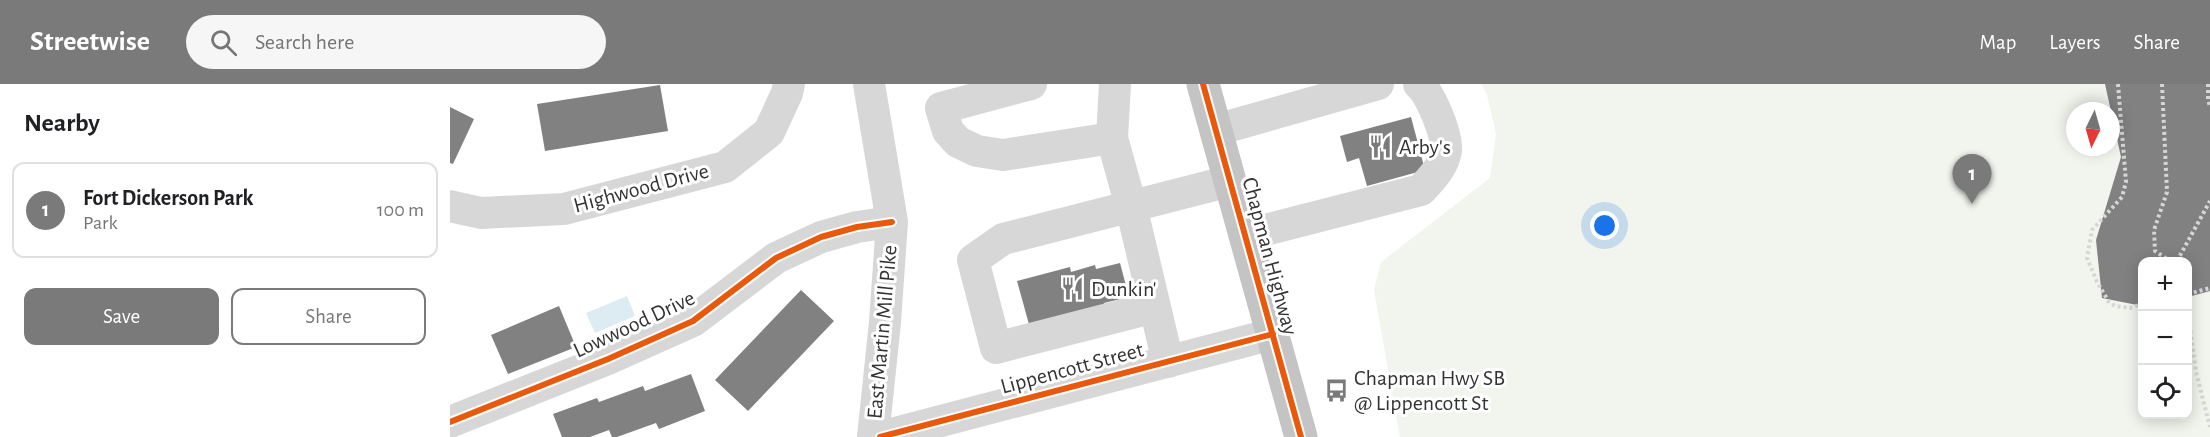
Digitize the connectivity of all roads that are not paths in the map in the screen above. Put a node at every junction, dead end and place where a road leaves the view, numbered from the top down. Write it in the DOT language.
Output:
graph roads {
  1 [pos="789,84"];
  2 [pos="869,84"];
  3 [pos="1031,84"];
  4 [pos="1114,84"];
  5 [pos="1203,84"];
  6 [pos="1378,84"];
  7 [pos="1419,84"];
  8 [pos="1216,130"];
  9 [pos="1112,138"];
  10 [pos="1230,181"];
  11 [pos="450,206"];
  12 [pos="1131,206"];
  13 [pos="892,222"];
  14 [pos="1245,235"];
  15 [pos="1155,307"];
  16 [pos="1273,334"];
  17 [pos="1168,362"];
  18 [pos="450,422"];
  19 [pos="873,437"];
  20 [pos="880,437"];
  21 [pos="1301,437"];
  1 -- 11 [label="street, Highwood Drive"];
  2 -- 13 [label="street, East Martin Mill Pike"];
  3 -- 9 [label="street"];
  4 -- 9 [label="street"];
  5 -- 8 [label="highway, Chapman Highway"];
  6 -- 8 [label="street"];
  7 -- 14 [label="street"];
  8 -- 10 [label="highway, Chapman Highway"];
  9 -- 12 [label="street"];
  10 -- 12 [label="street"];
  10 -- 14 [label="highway, Chapman Highway"];
  12 -- 15 [label="street"];
  12 -- 15 [label="street"];
  13 -- 18 [label="street, Lowwood Drive"];
  13 -- 19 [label="street, East Martin Mill Pike"];
  14 -- 16 [label="highway, Chapman Highway"];
  15 -- 17 [label="street"];
  16 -- 17 [label="street, Lippencott Street"];
  16 -- 21 [label="highway, Chapman Highway"];
  17 -- 20 [label="street, Lippencott Street"];
}
